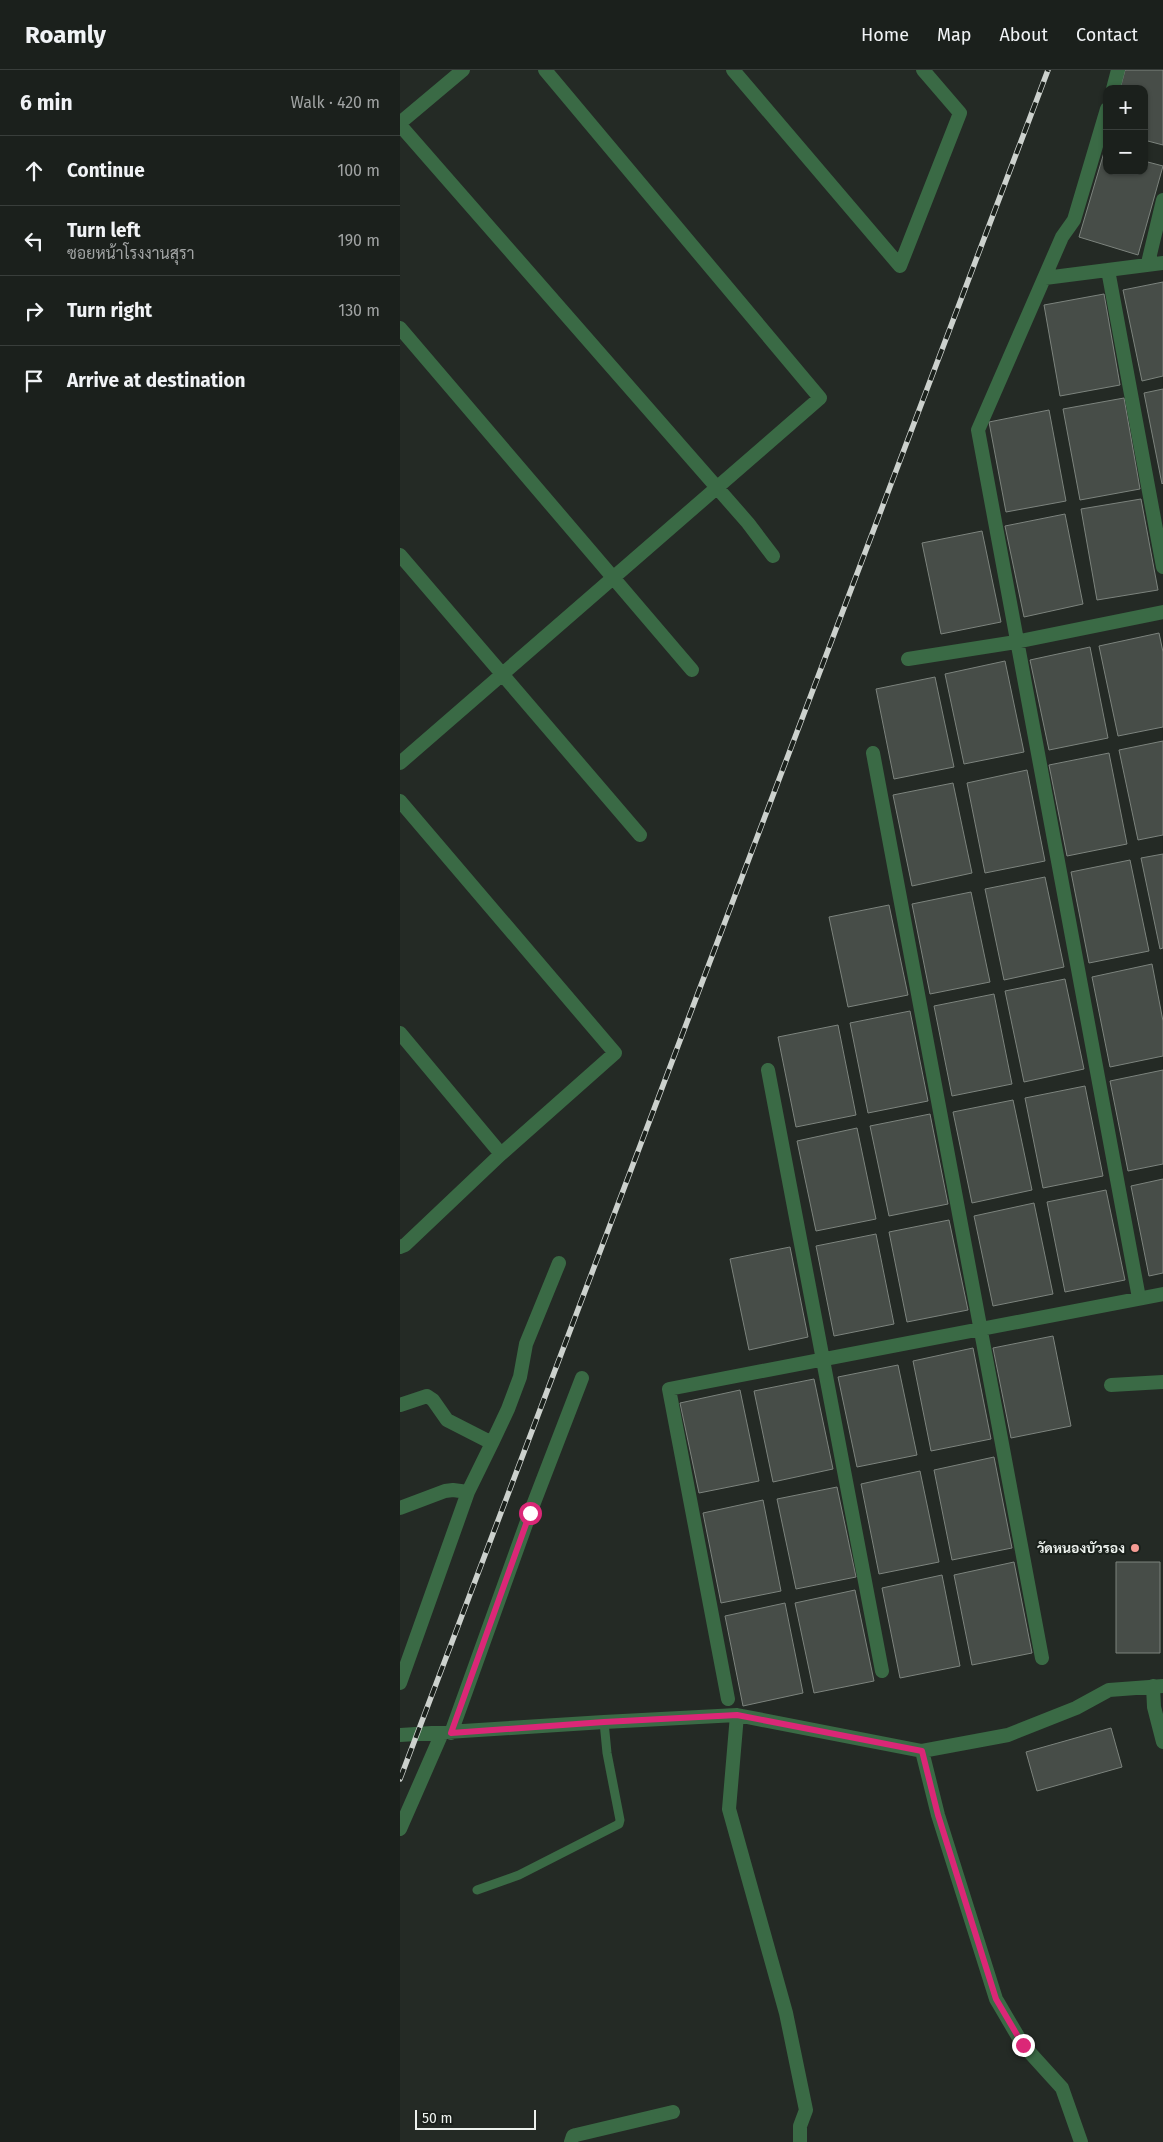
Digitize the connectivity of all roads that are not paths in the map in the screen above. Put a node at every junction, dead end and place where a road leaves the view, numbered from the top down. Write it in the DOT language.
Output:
graph roads {
  1 [pos="463,70"];
  2 [pos="545,70"];
  3 [pos="733,70"];
  4 [pos="923,70"];
  5 [pos="1118,70"];
  6 [pos="1114,85"];
  7 [pos="1103,122"];
  8 [pos="400,124"];
  9 [pos="1163,200"];
  10 [pos="1148,263"];
  11 [pos="1163,263"];
  12 [pos="1108,270"];
  13 [pos="1045,278"];
  14 [pos="400,328"];
  15 [pos="716,488"];
  16 [pos="400,555"];
  17 [pos="773,556"];
  18 [pos="1163,567"];
  19 [pos="612,578"];
  20 [pos="1163,612"];
  21 [pos="1016,642"];
  22 [pos="908,660"];
  23 [pos="692,670"];
  24 [pos="502,674"];
  25 [pos="873,753"];
  26 [pos="400,763"];
  27 [pos="400,801"];
  28 [pos="640,835"];
  29 [pos="400,1033"];
  30 [pos="768,1070"];
  31 [pos="501,1154"];
  32 [pos="400,1247"];
  33 [pos="558,1262"];
  34 [pos="1163,1294"];
  35 [pos="1139,1298"];
  36 [pos="982,1330"];
  37 [pos="824,1360"];
  38 [pos="582,1378"];
  39 [pos="1163,1382"];
  40 [pos="1111,1385"];
  41 [pos="400,1405"];
  42 [pos="492,1443"];
  43 [pos="468,1492"];
  44 [pos="400,1508"];
  45 [pos="1042,1658"];
  46 [pos="882,1671"];
  47 [pos="400,1683"];
  48 [pos="1158,1686"];
  49 [pos="728,1699"];
  50 [pos="737,1715"];
  51 [pos="604,1722"];
  52 [pos="447,1733"];
  53 [pos="400,1735"];
  54 [pos="1163,1742"];
  55 [pos="922,1751"];
  56 [pos="400,1829"];
  57 [pos="477,1890"];
  58 [pos="673,2112"];
  59 [pos="571,2142"];
  60 [pos="800,2142"];
  61 [pos="1081,2142"];
  1 -- 8 [label="street"];
  2 -- 15 [label="street"];
  3 -- 4 [label="street"];
  5 -- 6 [label="street"];
  7 -- 13 [label="street"];
  8 -- 15 [label="street"];
  9 -- 10 [label="street"];
  10 -- 11 [label="street"];
  10 -- 12 [label="street"];
  12 -- 13 [label="street"];
  12 -- 18 [label="street"];
  13 -- 21 [label="street"];
  14 -- 19 [label="street"];
  15 -- 17 [label="street"];
  15 -- 19 [label="street"];
  16 -- 24 [label="street"];
  19 -- 23 [label="street"];
  19 -- 24 [label="street"];
  20 -- 21 [label="street"];
  21 -- 22 [label="street"];
  21 -- 35 [label="street"];
  24 -- 26 [label="street"];
  24 -- 28 [label="street"];
  25 -- 36 [label="street"];
  27 -- 31 [label="street"];
  29 -- 31 [label="street"];
  30 -- 37 [label="street"];
  31 -- 32 [label="street"];
  33 -- 42 [label="street"];
  34 -- 35 [label="street"];
  35 -- 36 [label="street"];
  36 -- 37 [label="street"];
  36 -- 45 [label="street"];
  37 -- 46 [label="street"];
  37 -- 49 [label="street"];
  38 -- 52 [label="street"];
  39 -- 40 [label="street"];
  41 -- 42 [label="street"];
  42 -- 43 [label="street"];
  43 -- 44 [label="street"];
  43 -- 47 [label="street"];
  48 -- 54 [label="street"];
  48 -- 55 [label="street"];
  50 -- 51 [label="street"];
  50 -- 55 [label="street"];
  50 -- 60 [label="street"];
  51 -- 52 [label="street"];
  51 -- 57 [label="lane"];
  52 -- 53 [label="street"];
  52 -- 56 [label="street"];
  55 -- 61 [label="street"];
  58 -- 59 [label="street"];
}
